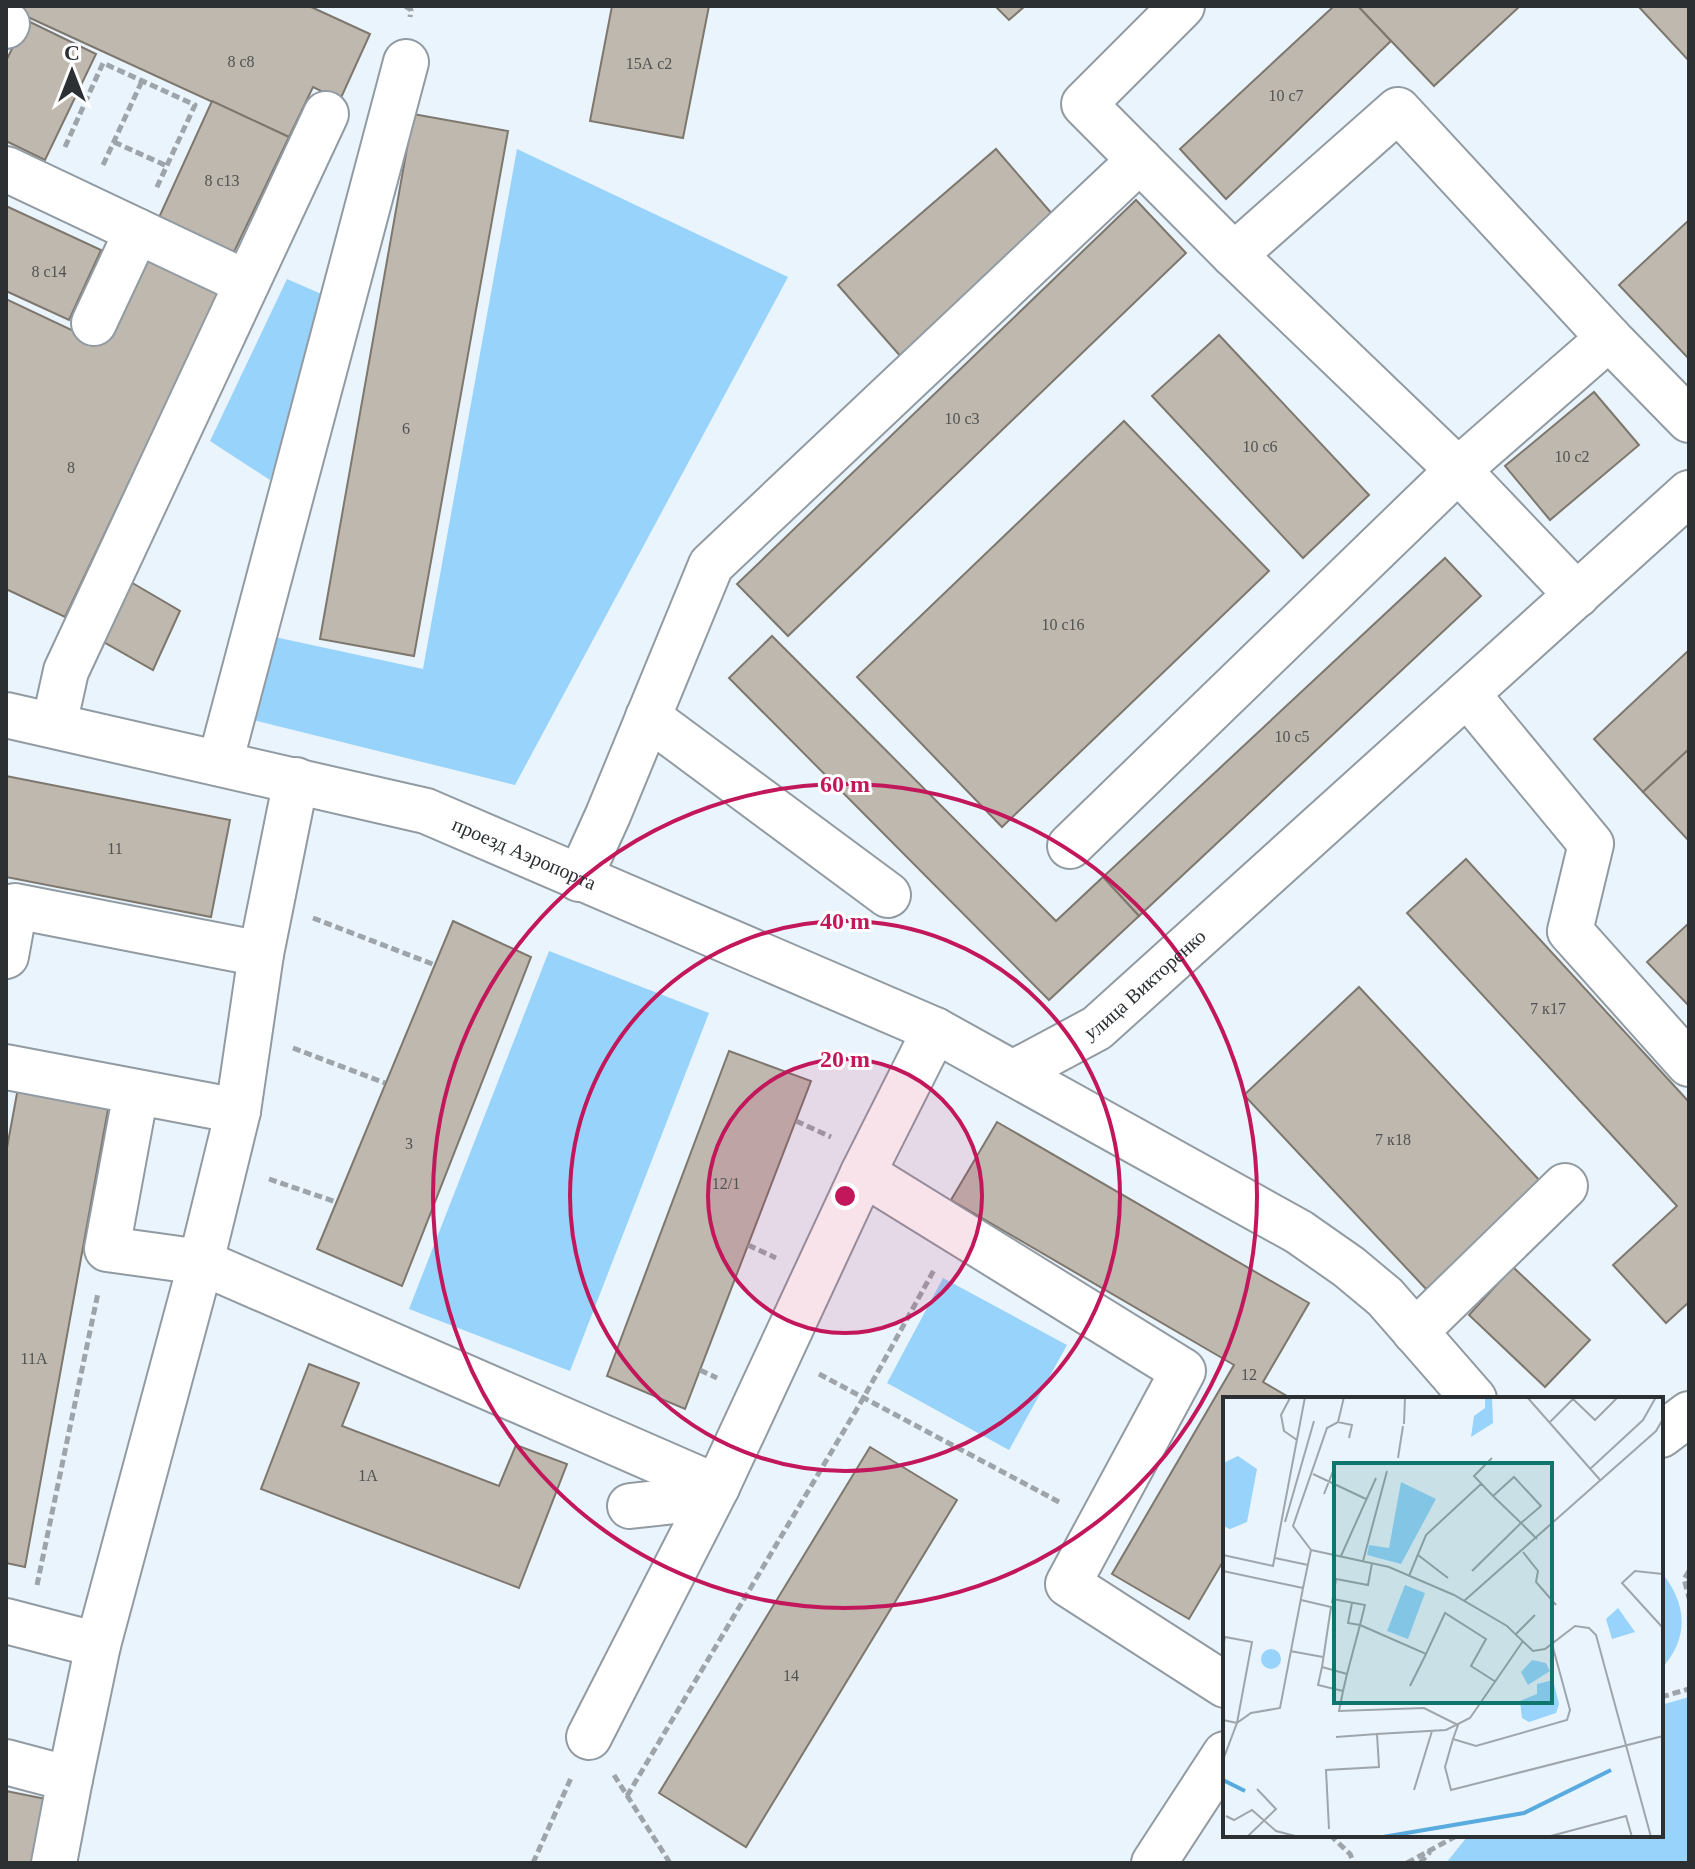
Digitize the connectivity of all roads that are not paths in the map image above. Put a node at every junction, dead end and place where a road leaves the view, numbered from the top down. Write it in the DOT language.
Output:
graph roads {
  1 [pos="1182,6"];
  2 [pos="406,62"];
  3 [pos="326,114"];
  4 [pos="1140,160"];
  5 [pos="6,169"];
  6 [pos="137,231"];
  7 [pos="1234,255"];
  8 [pos="247,283"];
  9 [pos="94,323"];
  10 [pos="1609,338"];
  11 [pos="1689,420"];
  12 [pos="1458,470"];
  13 [pos="1689,493"];
  14 [pos="1577,595"];
  15 [pos="1467,694"];
  16 [pos="6,715"];
  17 [pos="648,717"];
  18 [pos="54,725"];
  19 [pos="220,763"];
  20 [pos="296,780"];
  21 [pos="1070,846"];
  22 [pos="579,879"];
  23 [pos="888,895"];
  24 [pos="261,954"];
  25 [pos="6,956"];
  26 [pos="935,1030"];
  27 [pos="1689,1064"];
  28 [pos="6,1067"];
  29 [pos="1013,1073"];
  30 [pos="136,1092"];
  31 [pos="238,1111"];
  32 [pos="863,1173"];
  33 [pos="1565,1186"];
  34 [pos="201,1262"];
  35 [pos="1415,1332"];
  36 [pos="1468,1396"];
  37 [pos="1689,1414"];
  38 [pos="1663,1434"];
  39 [pos="717,1487"];
  40 [pos="630,1506"];
  41 [pos="17,1624"];
  42 [pos="98,1645"];
  43 [pos="1223,1684"];
  44 [pos="589,1737"];
  45 [pos="1223,1757"];
  46 [pos="6,1762"];
  47 [pos="70,1779"];
  48 [pos="54,1863"];
  49 [pos="1154,1863"];
  1 -- 4 [label="street"];
  2 -- 19 [label="street"];
  3 -- 8 [label="street"];
  4 -- 7 [label="street"];
  4 -- 17 [label="street"];
  5 -- 6 [label="street"];
  6 -- 8 [label="street"];
  6 -- 9 [label="street"];
  7 -- 10 [label="street"];
  7 -- 12 [label="street"];
  8 -- 18 [label="street"];
  10 -- 11 [label="street"];
  10 -- 12 [label="street"];
  12 -- 14 [label="street"];
  12 -- 21 [label="street"];
  13 -- 14 [label="street, улица Викторенко"];
  14 -- 15 [label="street, улица Викторенко"];
  15 -- 27 [label="street"];
  15 -- 29 [label="street, улица Викторенко"];
  16 -- 18 [label="street, проезд Аэропорта"];
  17 -- 22 [label="street"];
  17 -- 23 [label="street"];
  18 -- 19 [label="street, проезд Аэропорта"];
  19 -- 20 [label="street, проезд Аэропорта"];
  20 -- 22 [label="street, проезд Аэропорта"];
  20 -- 24 [label="street"];
  22 -- 26 [label="street, проезд Аэропорта"];
  24 -- 25 [label="street"];
  24 -- 31 [label="street"];
  26 -- 29 [label="street, проезд Аэропорта"];
  26 -- 32 [label="street"];
  28 -- 30 [label="street"];
  29 -- 35 [label="street"];
  30 -- 31 [label="street"];
  30 -- 34 [label="street"];
  31 -- 34 [label="street"];
  32 -- 39 [label="street"];
  32 -- 43 [label="street"];
  33 -- 35 [label="street"];
  34 -- 39 [label="street"];
  34 -- 42 [label="street"];
  35 -- 36 [label="street"];
  37 -- 38 [label="street"];
  39 -- 40 [label="street"];
  39 -- 44 [label="street"];
  41 -- 42 [label="street"];
  42 -- 47 [label="street"];
  45 -- 49 [label="street"];
  46 -- 47 [label="street"];
  47 -- 48 [label="street"];
}
